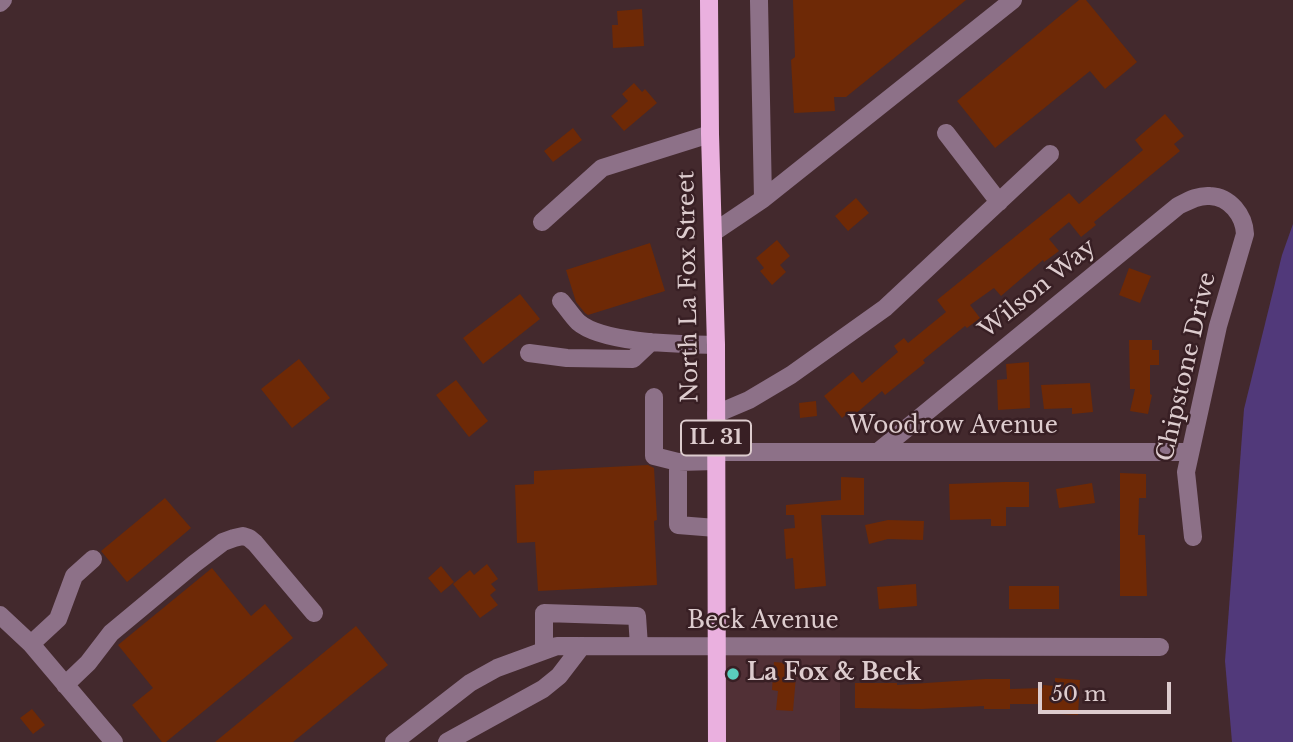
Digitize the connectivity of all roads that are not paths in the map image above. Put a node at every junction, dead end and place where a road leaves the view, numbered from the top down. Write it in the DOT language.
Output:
graph roads {
  1 [pos="709,0"];
  2 [pos="1013,0"];
  3 [pos="759,1"];
  4 [pos="946,133"];
  5 [pos="710,134"];
  6 [pos="1050,153"];
  7 [pos="763,199"];
  8 [pos="999,202"];
  9 [pos="1237,211"];
  10 [pos="542,222"];
  11 [pos="714,232"];
  12 [pos="561,301"];
  13 [pos="651,342"];
  14 [pos="716,345"];
  15 [pos="529,354"];
  16 [pos="654,397"];
  17 [pos="716,414"];
  18 [pos="879,451"];
  19 [pos="1190,452"];
  20 [pos="716,457"];
  21 [pos="678,462"];
  22 [pos="716,528"];
  23 [pos="1193,537"];
  24 [pos="93,559"];
  25 [pos="314,613"];
  26 [pos="0,615"];
  27 [pos="31,645"];
  28 [pos="582,646"];
  29 [pos="639,646"];
  30 [pos="717,646"];
  31 [pos="1160,647"];
  32 [pos="544,650"];
  33 [pos="65,685"];
  34 [pos="114,742"];
  35 [pos="394,742"];
  36 [pos="447,742"];
  37 [pos="717,742"];
  1 -- 5 [label="main road, North La Fox Street / IL 31"];
  2 -- 7 [label="street"];
  3 -- 7 [label="street"];
  4 -- 8 [label="street"];
  5 -- 10 [label="street"];
  5 -- 11 [label="main road, North La Fox Street / IL 31"];
  6 -- 8 [label="street"];
  7 -- 11 [label="street"];
  8 -- 17 [label="street"];
  9 -- 18 [label="street, Wilson Way"];
  9 -- 19 [label="street, Chipstone Drive"];
  11 -- 14 [label="main road, North La Fox Street / IL 31"];
  12 -- 13 [label="street"];
  13 -- 14 [label="street"];
  13 -- 15 [label="street"];
  14 -- 17 [label="main road, North La Fox Street / IL 31"];
  16 -- 21 [label="street"];
  17 -- 20 [label="main road, North La Fox Street / IL 31"];
  18 -- 19 [label="street, Woodrow Avenue"];
  18 -- 20 [label="street, Woodrow Avenue"];
  19 -- 23 [label="street, Chipstone Drive"];
  20 -- 21 [label="street, Woodrow Avenue"];
  20 -- 22 [label="main road, North La Fox Street / IL 31"];
  21 -- 22 [label="street"];
  22 -- 30 [label="main road, North La Fox Street / IL 31"];
  24 -- 27 [label="street"];
  25 -- 33 [label="street"];
  26 -- 27 [label="street"];
  27 -- 33 [label="street"];
  28 -- 29 [label="street, Beck Avenue"];
  28 -- 32 [label="street, Beck Avenue"];
  28 -- 36 [label="street"];
  29 -- 30 [label="street, Beck Avenue"];
  29 -- 32 [label="street"];
  30 -- 31 [label="street, Beck Avenue"];
  30 -- 37 [label="main road, North La Fox Street / IL 31"];
  32 -- 35 [label="street, Beck Avenue"];
  33 -- 34 [label="street"];
}
